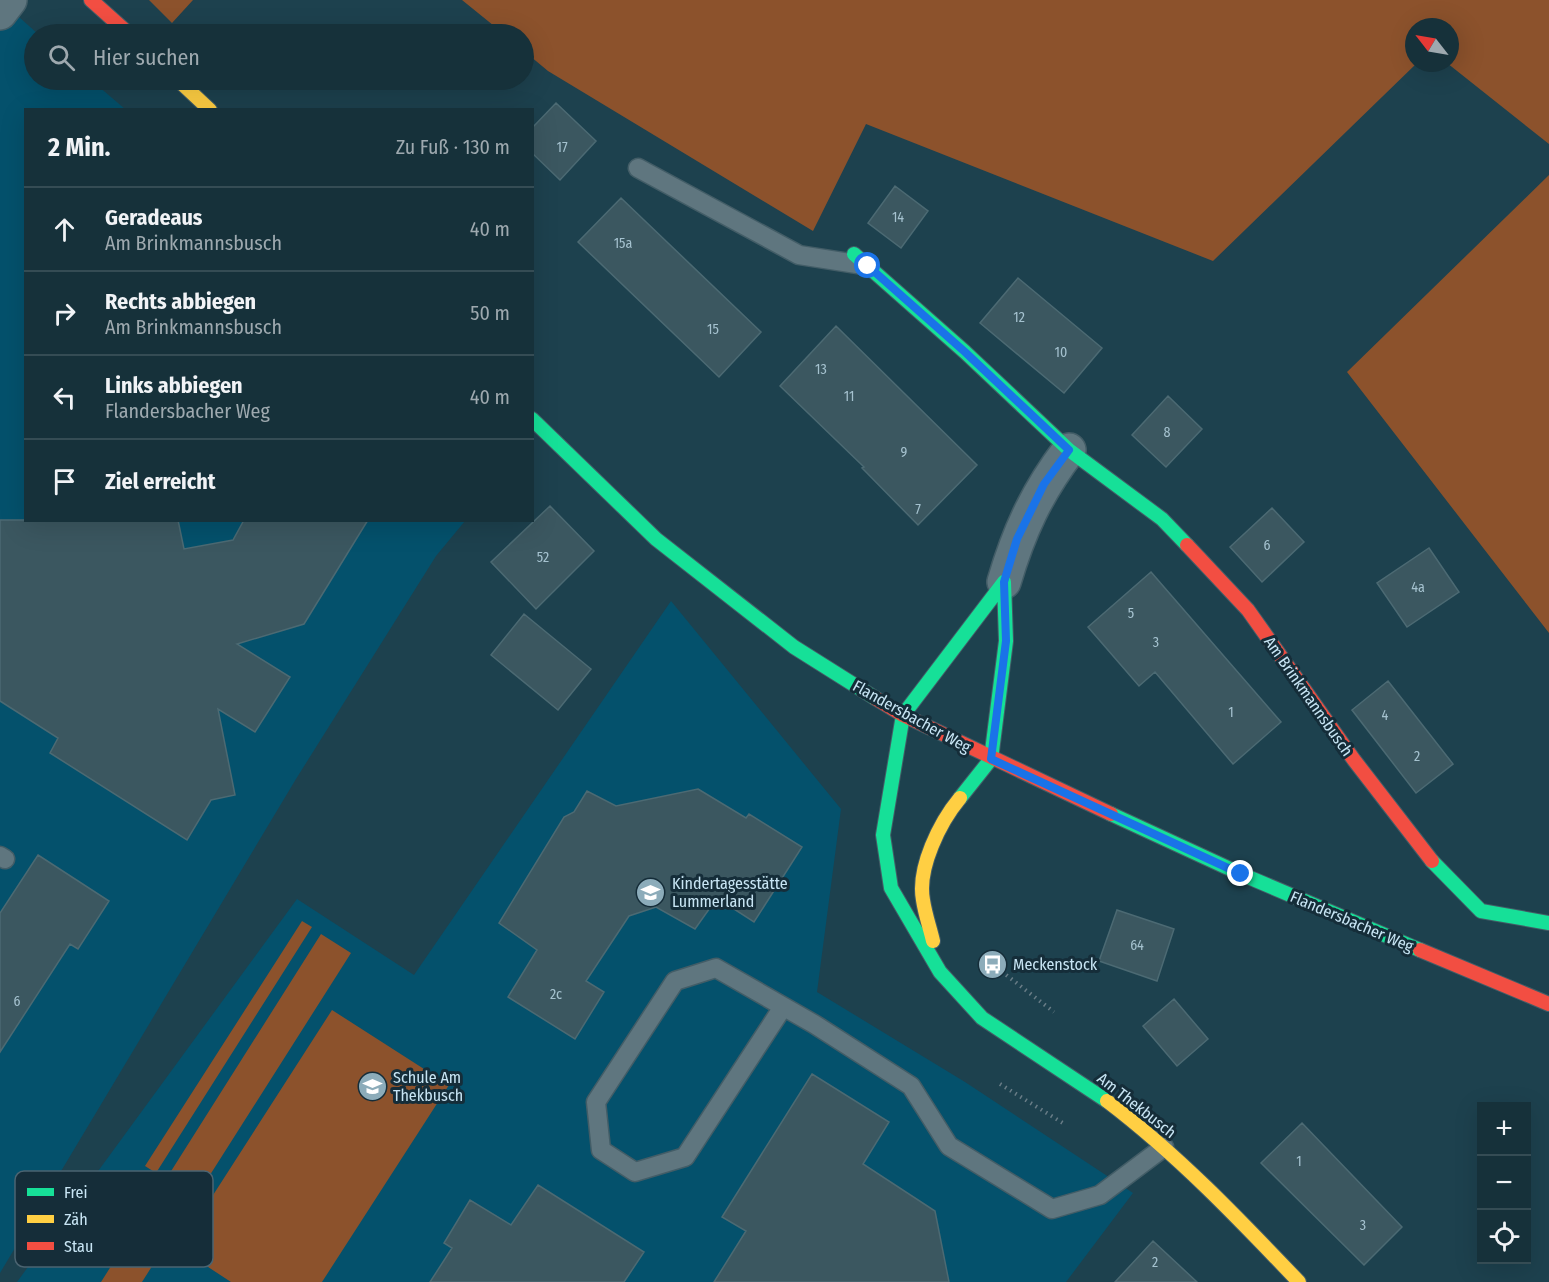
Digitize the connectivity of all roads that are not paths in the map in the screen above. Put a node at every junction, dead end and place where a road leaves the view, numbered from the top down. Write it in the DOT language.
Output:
graph roads {
  1 [pos="10,0"];
  2 [pos="91,0"];
  3 [pos="0,13"];
  4 [pos="118,24"];
  5 [pos="189,90"];
  6 [pos="208,108"];
  7 [pos="638,168"];
  8 [pos="854,254"];
  9 [pos="868,266"];
  10 [pos="534,421"];
  11 [pos="1069,450"];
  12 [pos="1004,582"];
  13 [pos="903,715"];
  14 [pos="991,759"];
  15 [pos="1549,923"];
  16 [pos="940,972"];
  17 [pos="1549,1004"];
  18 [pos="783,1006"];
  19 [pos="1164,1147"];
  20 [pos="1299,1282"];
  1 -- 3 [label="street"];
  2 -- 4 [label="street"];
  5 -- 6 [label="street"];
  7 -- 9 [label="lane"];
  8 -- 9 [label="street, Am Brinkmannsbusch"];
  9 -- 11 [label="street, Am Brinkmannsbusch"];
  10 -- 13 [label="street, Flandersbacher Weg"];
  11 -- 12 [label="street"];
  11 -- 15 [label="street, Am Brinkmannsbusch"];
  12 -- 13 [label="street"];
  12 -- 14 [label="street"];
  13 -- 14 [label="street, Flandersbacher Weg"];
  13 -- 16 [label="street, Am Thekbusch"];
  14 -- 16 [label="street, Am Thekbusch"];
  14 -- 17 [label="street, Flandersbacher Weg"];
  16 -- 19 [label="street, Am Thekbusch"];
  18 -- 18 [label="lane"];
  18 -- 19 [label="lane"];
  19 -- 20 [label="street, Am Thekbusch"];
}
